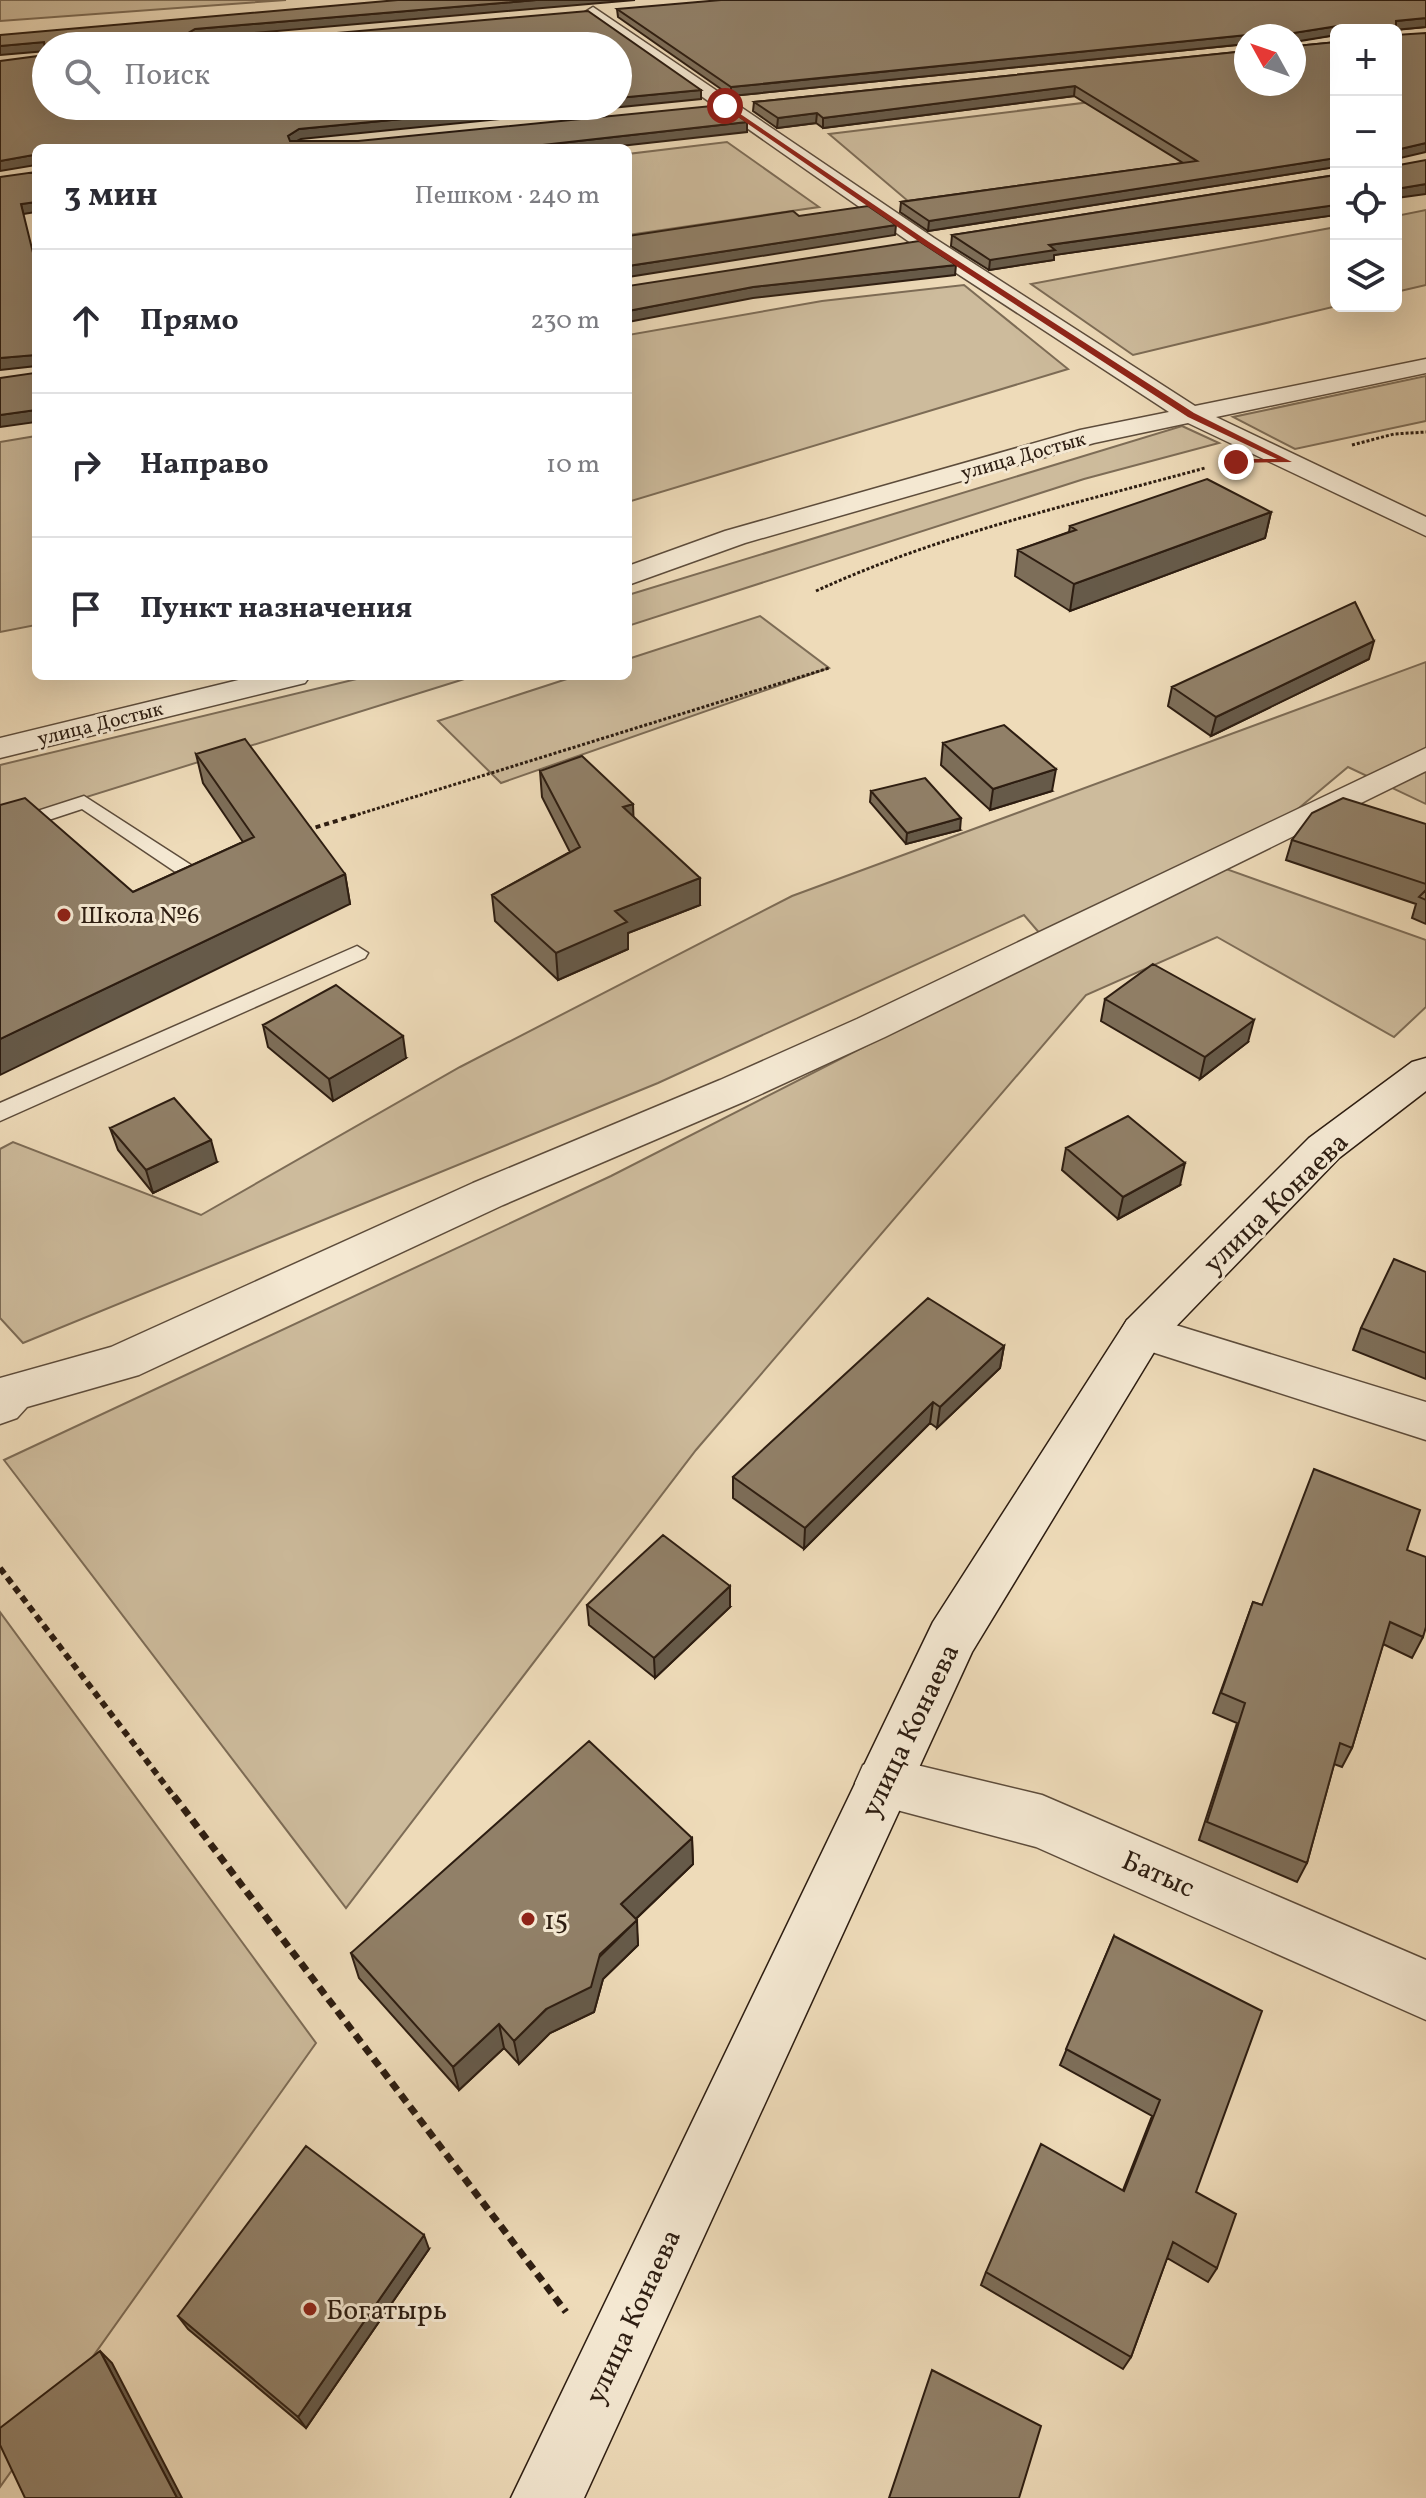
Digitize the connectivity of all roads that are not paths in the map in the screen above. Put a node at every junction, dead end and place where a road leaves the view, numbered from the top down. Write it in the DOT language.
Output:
graph roads {
  1 [pos="621,9"];
  2 [pos="615,32"];
  3 [pos="632,44"];
  4 [pos="757,103"];
  5 [pos="725,106"];
  6 [pos="694,109"];
  7 [pos="958,238"];
  8 [pos="926,243"];
  9 [pos="895,248"];
  10 [pos="1426,366"];
  11 [pos="1191,415"];
  12 [pos="1426,528"];
  13 [pos="632,575"];
  14 [pos="278,680"];
  15 [pos="0,748"];
  16 [pos="1426,758"];
  17 [pos="0,830"];
  18 [pos="184,869"];
  19 [pos="357,953"];
  20 [pos="1426,1071"];
  21 [pos="0,1113"];
  22 [pos="1143,1332"];
  23 [pos="4,1394"];
  24 [pos="1426,1421"];
  25 [pos="883,1783"];
  26 [pos="1426,1990"];
  27 [pos="547,2498"];
  1 -- 2 [label="street"];
  3 -- 5 [label="street"];
  4 -- 5 [label="street"];
  5 -- 6 [label="street"];
  5 -- 8 [label="street"];
  7 -- 8 [label="street"];
  8 -- 9 [label="street"];
  8 -- 11 [label="street"];
  10 -- 11 [label="street, улица Достык"];
  11 -- 12 [label="street"];
  11 -- 13 [label="street, улица Достык"];
  14 -- 15 [label="street, улица Достык"];
  16 -- 23 [label="street"];
  17 -- 18 [label="lane"];
  19 -- 21 [label="lane"];
  20 -- 22 [label="street, улица Конаева"];
  22 -- 24 [label="street"];
  22 -- 25 [label="street, улица Конаева"];
  25 -- 26 [label="street, Батыс"];
  25 -- 27 [label="street, улица Конаева"];
}
